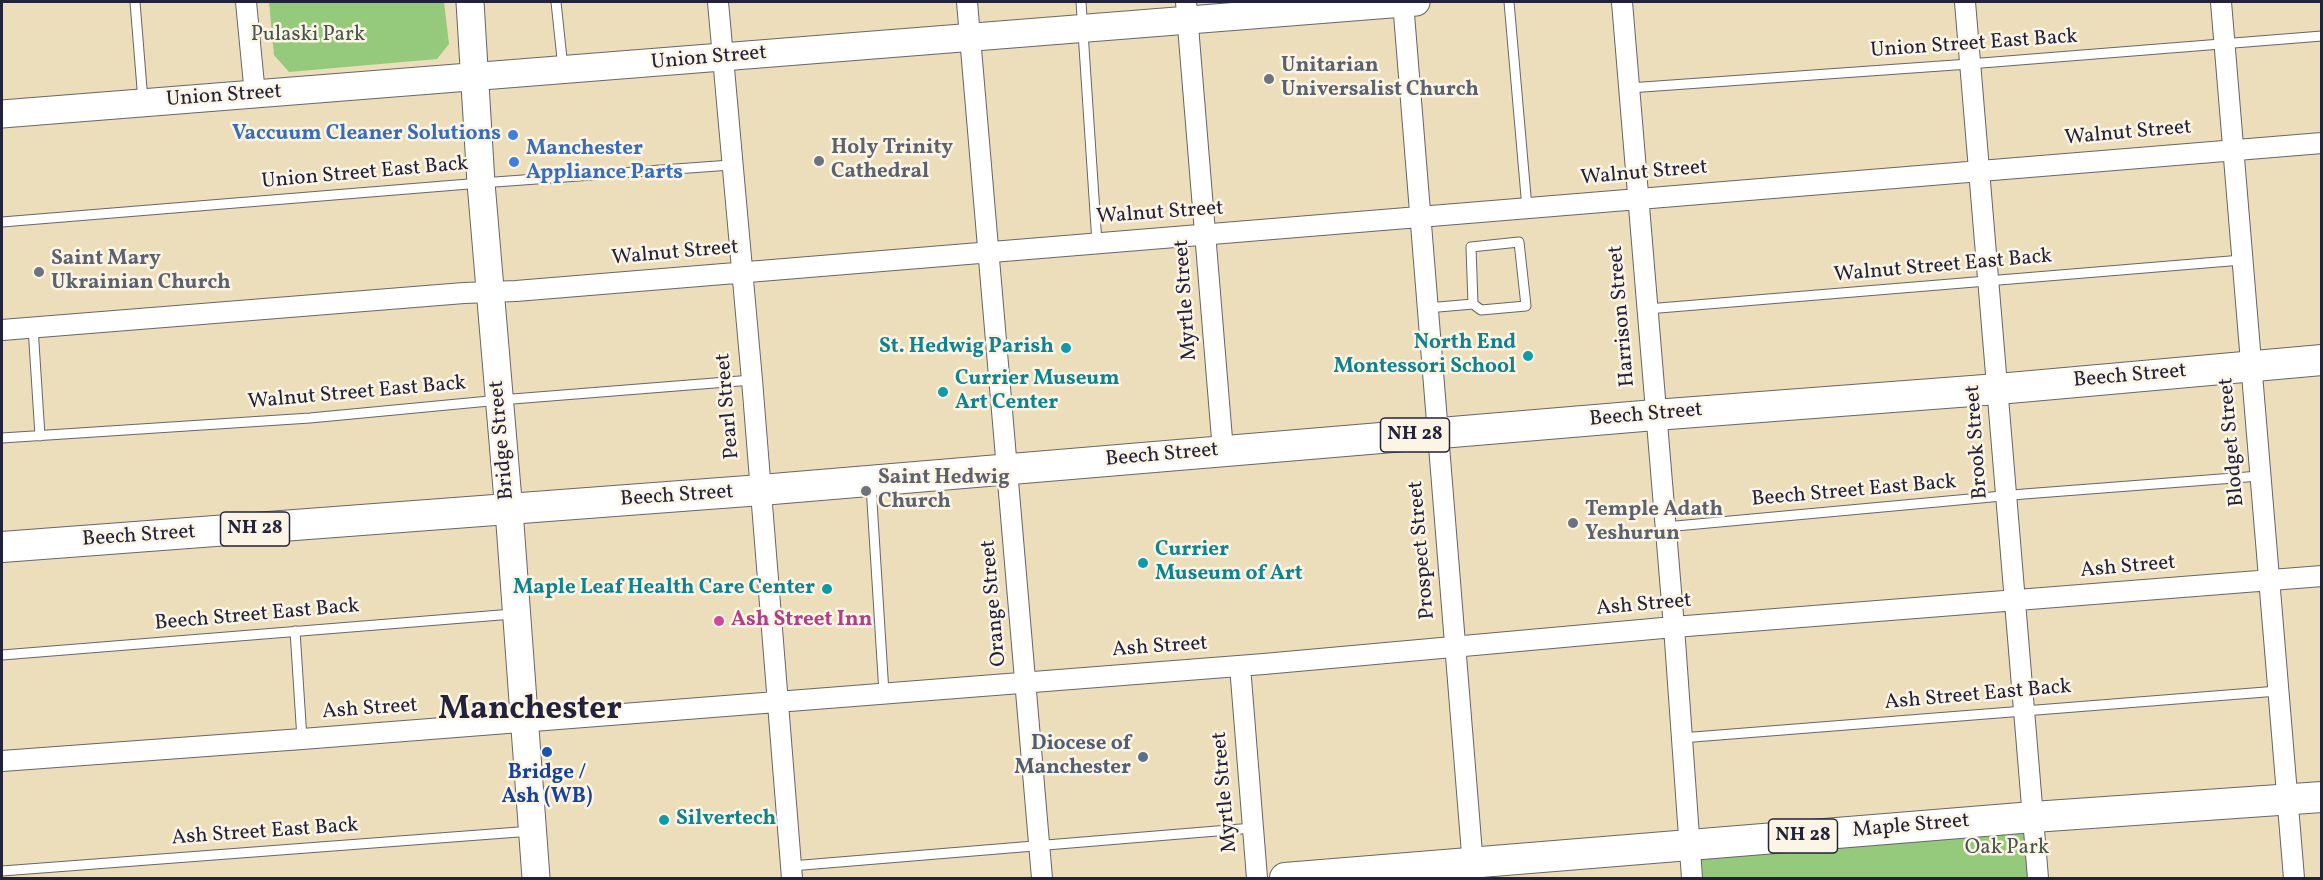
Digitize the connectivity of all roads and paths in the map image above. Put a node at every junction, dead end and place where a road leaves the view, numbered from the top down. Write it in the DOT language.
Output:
graph roads {
  1 [pos="135,2"];
  2 [pos="246,2"];
  3 [pos="470,2"];
  4 [pos="556,2"];
  5 [pos="718,2"];
  6 [pos="967,2"];
  7 [pos="1081,2"];
  8 [pos="1407,2"];
  9 [pos="1509,2"];
  10 [pos="1622,2"];
  11 [pos="1965,2"];
  12 [pos="2221,2"];
  13 [pos="1293,7"];
  14 [pos="1187,11"];
  15 [pos="1083,29"];
  16 [pos="2322,36"];
  17 [pos="970,38"];
  18 [pos="2224,43"];
  19 [pos="723,57"];
  20 [pos="1969,64"];
  21 [pos="563,71"];
  22 [pos="475,78"];
  23 [pos="1629,88"];
  24 [pos="255,95"];
  25 [pos="144,103"];
  26 [pos="2,114"];
  27 [pos="2322,143"];
  28 [pos="2233,150"];
  29 [pos="731,165"];
  30 [pos="1979,170"];
  31 [pos="481,183"];
  32 [pos="1638,198"];
  33 [pos="1527,208"];
  34 [pos="1420,216"];
  35 [pos="2,222"];
  36 [pos="1206,234"];
  37 [pos="1097,243"];
  38 [pos="987,252"];
  39 [pos="2242,261"];
  40 [pos="741,273"];
  41 [pos="1989,281"];
  42 [pos="490,292"];
  43 [pos="1473,304"];
  44 [pos="1427,308"];
  45 [pos="1647,309"];
  46 [pos="33,327"];
  47 [pos="2,330"];
  48 [pos="2322,360"];
  49 [pos="2251,365"];
  50 [pos="752,380"];
  51 [pos="1998,389"];
  52 [pos="500,400"];
  53 [pos="1655,415"];
  54 [pos="1436,433"];
  55 [pos="40,436"];
  56 [pos="2,438"];
  57 [pos="1223,451"];
  58 [pos="1008,469"];
  59 [pos="2260,476"];
  60 [pos="871,481"];
  61 [pos="761,490"];
  62 [pos="2006,496"];
  63 [pos="509,510"];
  64 [pos="1665,527"];
  65 [pos="2,547"];
  66 [pos="2322,576"];
  67 [pos="2269,580"];
  68 [pos="2014,602"];
  69 [pos="516,614"];
  70 [pos="1674,627"];
  71 [pos="295,631"];
  72 [pos="1455,648"];
  73 [pos="2,655"];
  74 [pos="1240,666"];
  75 [pos="1026,681"];
  76 [pos="2278,691"];
  77 [pos="884,693"];
  78 [pos="778,701"];
  79 [pos="2024,711"];
  80 [pos="524,722"];
  81 [pos="1681,738"];
  82 [pos="302,740"];
  83 [pos="2,761"];
  84 [pos="2322,796"];
  85 [pos="2287,799"];
  86 [pos="2033,817"];
  87 [pos="1253,828"];
  88 [pos="532,831"];
  89 [pos="1689,845"];
  90 [pos="1039,847"];
  91 [pos="2,871"];
  92 [pos="1473,871"];
  93 [pos="792,872"];
  94 [pos="536,879"];
  95 [pos="1042,879"];
  96 [pos="1257,879"];
  97 [pos="1285,879"];
  98 [pos="1692,879"];
  99 [pos="2038,879"];
  100 [pos="2294,879"];
  1 -- 25 [label="lane"];
  2 -- 24 [label="street"];
  3 -- 22 [label="street, Bridge Street"];
  4 -- 21 [label="lane"];
  5 -- 19 [label="street, Pearl Street"];
  6 -- 17 [label="street, Orange Street"];
  7 -- 15 [label="lane"];
  8 -- 13 [label="street, Union Street"];
  8 -- 34 [label="street, Prospect Street"];
  9 -- 33 [label="lane"];
  10 -- 23 [label="street, Harrison Street"];
  11 -- 20 [label="street, Brook Street"];
  12 -- 18 [label="street, Blodget Street"];
  13 -- 14 [label="street, Union Street"];
  14 -- 15 [label="street, Union Street"];
  14 -- 36 [label="street, Myrtle Street"];
  15 -- 17 [label="street, Union Street"];
  15 -- 37 [label="lane"];
  16 -- 18 [label="lane, Union Street East Back"];
  17 -- 19 [label="street, Union Street"];
  17 -- 38 [label="street, Orange Street"];
  18 -- 20 [label="lane, Union Street East Back"];
  18 -- 28 [label="street, Blodget Street"];
  19 -- 21 [label="street, Union Street"];
  19 -- 29 [label="street, Pearl Street"];
  20 -- 23 [label="lane, Union Street East Back"];
  20 -- 30 [label="street, Brook Street"];
  21 -- 22 [label="street, Union Street"];
  22 -- 24 [label="street, Union Street"];
  22 -- 31 [label="street, Bridge Street"];
  23 -- 32 [label="street, Harrison Street"];
  24 -- 25 [label="street, Union Street"];
  25 -- 26 [label="street, Union Street"];
  27 -- 28 [label="street, Walnut Street"];
  28 -- 30 [label="street, Walnut Street"];
  28 -- 39 [label="street, Blodget Street"];
  29 -- 31 [label="lane, Union Street East Back"];
  29 -- 40 [label="street, Pearl Street"];
  30 -- 32 [label="street, Walnut Street"];
  30 -- 41 [label="street, Brook Street"];
  31 -- 35 [label="lane, Union Street East Back"];
  31 -- 42 [label="street, Bridge Street"];
  32 -- 33 [label="street, Walnut Street"];
  32 -- 45 [label="street, Harrison Street"];
  33 -- 34 [label="street, Walnut Street"];
  34 -- 36 [label="street, Walnut Street"];
  34 -- 44 [label="street, Prospect Street"];
  36 -- 37 [label="street, Walnut Street"];
  36 -- 57 [label="street, Myrtle Street"];
  37 -- 38 [label="street, Walnut Street"];
  38 -- 40 [label="street, Walnut Street"];
  38 -- 58 [label="street, Orange Street"];
  39 -- 41 [label="lane, Walnut Street East Back"];
  39 -- 49 [label="street, Blodget Street"];
  40 -- 42 [label="street, Walnut Street"];
  40 -- 50 [label="street, Pearl Street"];
  41 -- 45 [label="lane, Walnut Street East Back"];
  41 -- 51 [label="street, Brook Street"];
  42 -- 46 [label="street, Walnut Street"];
  42 -- 52 [label="street, Bridge Street"];
  43 -- 43 [label="lane"];
  43 -- 44 [label="lane"];
  44 -- 54 [label="street, Prospect Street"];
  45 -- 53 [label="street, Harrison Street"];
  46 -- 47 [label="street, Walnut Street"];
  46 -- 55 [label="lane"];
  48 -- 49 [label="main road, Beech Street / NH 28"];
  49 -- 51 [label="main road, Beech Street / NH 28"];
  49 -- 59 [label="street, Blodget Street"];
  50 -- 52 [label="lane, Walnut Street East Back"];
  50 -- 61 [label="street, Pearl Street"];
  51 -- 53 [label="main road, Beech Street / NH 28"];
  51 -- 62 [label="street, Brook Street"];
  52 -- 55 [label="lane, Walnut Street East Back"];
  52 -- 63 [label="street, Bridge Street"];
  53 -- 54 [label="main road, Beech Street / NH 28"];
  53 -- 64 [label="street, Harrison Street"];
  54 -- 57 [label="main road, Beech Street / NH 28"];
  54 -- 72 [label="street, Prospect Street"];
  55 -- 56 [label="lane, Walnut Street East Back"];
  57 -- 58 [label="main road, Beech Street / NH 28"];
  58 -- 60 [label="main road, Beech Street / NH 28"];
  58 -- 75 [label="street, Orange Street"];
  59 -- 62 [label="lane, Beech Street East Back"];
  59 -- 67 [label="street, Blodget Street"];
  60 -- 61 [label="main road, Beech Street / NH 28"];
  60 -- 77 [label="lane"];
  61 -- 63 [label="main road, Beech Street / NH 28"];
  61 -- 78 [label="street, Pearl Street"];
  62 -- 64 [label="lane, Beech Street East Back"];
  62 -- 68 [label="street, Brook Street"];
  63 -- 65 [label="main road, Beech Street / NH 28"];
  63 -- 69 [label="street, Bridge Street"];
  64 -- 70 [label="street, Harrison Street"];
  66 -- 67 [label="street, Ash Street"];
  67 -- 68 [label="street, Ash Street"];
  67 -- 76 [label="street, Blodget Street"];
  68 -- 70 [label="street, Ash Street"];
  68 -- 79 [label="street, Brook Street"];
  69 -- 71 [label="lane, Beech Street East Back"];
  69 -- 80 [label="street, Bridge Street"];
  70 -- 72 [label="street, Ash Street"];
  70 -- 81 [label="street, Harrison Street"];
  71 -- 73 [label="lane, Beech Street East Back"];
  71 -- 82 [label="lane"];
  72 -- 74 [label="street, Ash Street"];
  72 -- 92 [label="street, Prospect Street"];
  74 -- 75 [label="street, Ash Street"];
  74 -- 87 [label="street, Myrtle Street"];
  75 -- 77 [label="street, Ash Street"];
  75 -- 90 [label="street, Orange Street"];
  76 -- 79 [label="lane, Ash Street East Back"];
  76 -- 85 [label="street, Blodget Street"];
  77 -- 78 [label="street, Ash Street"];
  78 -- 80 [label="street, Ash Street"];
  78 -- 93 [label="street, Pearl Street"];
  79 -- 81 [label="lane, Ash Street East Back"];
  79 -- 86 [label="street, Brook Street"];
  80 -- 82 [label="street, Ash Street"];
  80 -- 88 [label="street, Bridge Street"];
  81 -- 89 [label="street, Harrison Street"];
  82 -- 83 [label="street, Ash Street"];
  84 -- 85 [label="main road, Maple Street / NH 28"];
  85 -- 86 [label="main road, Maple Street / NH 28"];
  85 -- 100 [label="street, Blodget Street"];
  86 -- 89 [label="main road, Maple Street / NH 28"];
  86 -- 99 [label="street, Brook Street"];
  87 -- 90 [label="lane"];
  87 -- 96 [label="street, Myrtle Street"];
  88 -- 91 [label="lane, Ash Street East Back"];
  88 -- 94 [label="street, Bridge Street"];
  89 -- 92 [label="main road, Maple Street / NH 28"];
  89 -- 98 [label="street, Harrison Street"];
  90 -- 93 [label="lane"];
  90 -- 95 [label="street, Orange Street"];
  92 -- 97 [label="main road, Maple Street / NH 28"];
}
